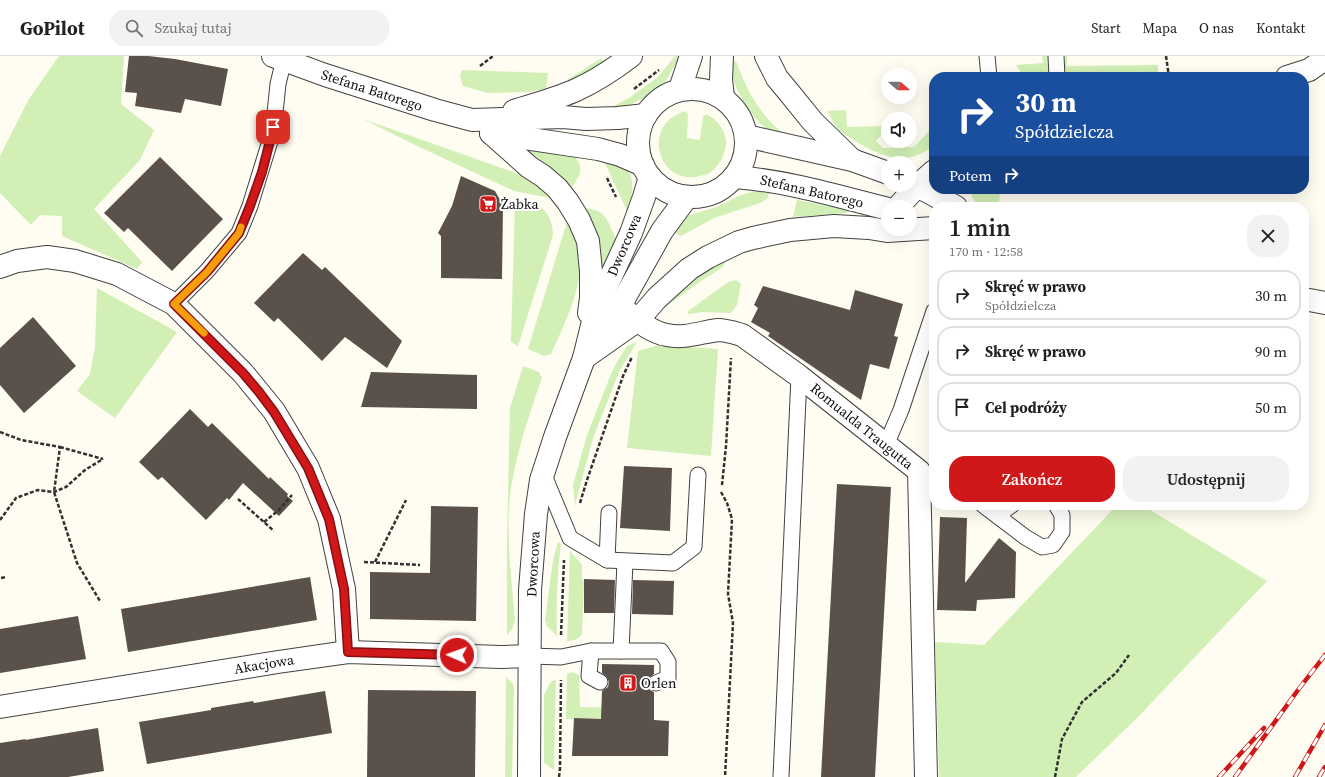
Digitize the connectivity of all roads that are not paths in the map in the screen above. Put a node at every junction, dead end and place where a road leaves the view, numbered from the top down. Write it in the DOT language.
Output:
graph roads {
  1 [pos="631,56"];
  2 [pos="691,56"];
  3 [pos="722,56"];
  4 [pos="766,56"];
  5 [pos="987,56"];
  6 [pos="1056,56"];
  7 [pos="279,58"];
  8 [pos="1325,59"];
  9 [pos="989,72"];
  10 [pos="1057,72"];
  11 [pos="1303,72"];
  12 [pos="680,90"];
  13 [pos="723,98"];
  14 [pos="646,115"];
  15 [pos="493,126"];
  16 [pos="746,136"];
  17 [pos="852,160"];
  18 [pos="881,170"];
  19 [pos="646,171"];
  20 [pos="929,174"];
  21 [pos="735,177"];
  22 [pos="917,182"];
  23 [pos="917,186"];
  24 [pos="929,192"];
  25 [pos="932,194"];
  26 [pos="687,197"];
  27 [pos="947,202"];
  28 [pos="881,207"];
  29 [pos="917,220"];
  30 [pos="929,225"];
  31 [pos="929,227"];
  32 [pos="0,267"];
  33 [pos="1309,300"];
  34 [pos="1325,303"];
  35 [pos="174,304"];
  36 [pos="620,306"];
  37 [pos="643,324"];
  38 [pos="929,326"];
  39 [pos="584,358"];
  40 [pos="799,376"];
  41 [pos="886,445"];
  42 [pos="543,473"];
  43 [pos="926,473"];
  44 [pos="698,475"];
  45 [pos="989,510"];
  46 [pos="1005,510"];
  47 [pos="1059,510"];
  48 [pos="609,513"];
  49 [pos="999,517"];
  50 [pos="607,560"];
  51 [pos="625,562"];
  52 [pos="591,651"];
  53 [pos="621,651"];
  54 [pos="348,652"];
  55 [pos="530,656"];
  56 [pos="600,682"];
  57 [pos="656,683"];
  58 [pos="0,707"];
  59 [pos="528,777"];
  60 [pos="781,777"];
  61 [pos="926,777"];
  1 -- 15 [label="street"];
  2 -- 12 [label="street"];
  3 -- 13 [label="street"];
  4 -- 17 [label="street"];
  5 -- 9 [label="lane"];
  6 -- 10 [label="lane"];
  7 -- 15 [label="street, Stefana Batorego"];
  7 -- 35 [label="lane"];
  8 -- 11 [label="street"];
  12 -- 13 [label="street"];
  12 -- 14 [label="street"];
  13 -- 16 [label="street"];
  14 -- 15 [label="street, Stefana Batorego"];
  14 -- 19 [label="street"];
  15 -- 19 [label="street, Stefana Batorego"];
  15 -- 39 [label="street"];
  16 -- 17 [label="street"];
  16 -- 21 [label="street"];
  17 -- 18 [label="street"];
  19 -- 26 [label="street"];
  19 -- 39 [label="street, Dworcowa"];
  20 -- 22 [label="street"];
  21 -- 26 [label="street"];
  21 -- 28 [label="street, Stefana Batorego"];
  23 -- 24 [label="street"];
  25 -- 27 [label="street"];
  26 -- 36 [label="street, Dworcowa"];
  29 -- 30 [label="street"];
  31 -- 37 [label="street"];
  32 -- 35 [label="street"];
  33 -- 34 [label="street"];
  35 -- 54 [label="street"];
  36 -- 37 [label="street, Romualda Traugutta"];
  36 -- 39 [label="street, Dworcowa"];
  37 -- 39 [label="street"];
  37 -- 40 [label="street, Romualda Traugutta"];
  38 -- 41 [label="lane"];
  39 -- 42 [label="street, Dworcowa"];
  40 -- 41 [label="street, Romualda Traugutta"];
  40 -- 60 [label="lane"];
  41 -- 43 [label="street, Romualda Traugutta"];
  42 -- 50 [label="lane"];
  42 -- 55 [label="street, Dworcowa"];
  43 -- 61 [label="street, Romualda Traugutta"];
  44 -- 51 [label="lane"];
  45 -- 49 [label="lane"];
  46 -- 49 [label="lane"];
  47 -- 49 [label="lane"];
  48 -- 50 [label="lane"];
  50 -- 51 [label="lane"];
  51 -- 53 [label="lane"];
  52 -- 53 [label="lane"];
  52 -- 55 [label="lane"];
  52 -- 56 [label="lane"];
  53 -- 57 [label="lane"];
  54 -- 55 [label="street, Akacjowa"];
  54 -- 58 [label="street, Akacjowa"];
  55 -- 59 [label="street, Dworcowa"];
}
